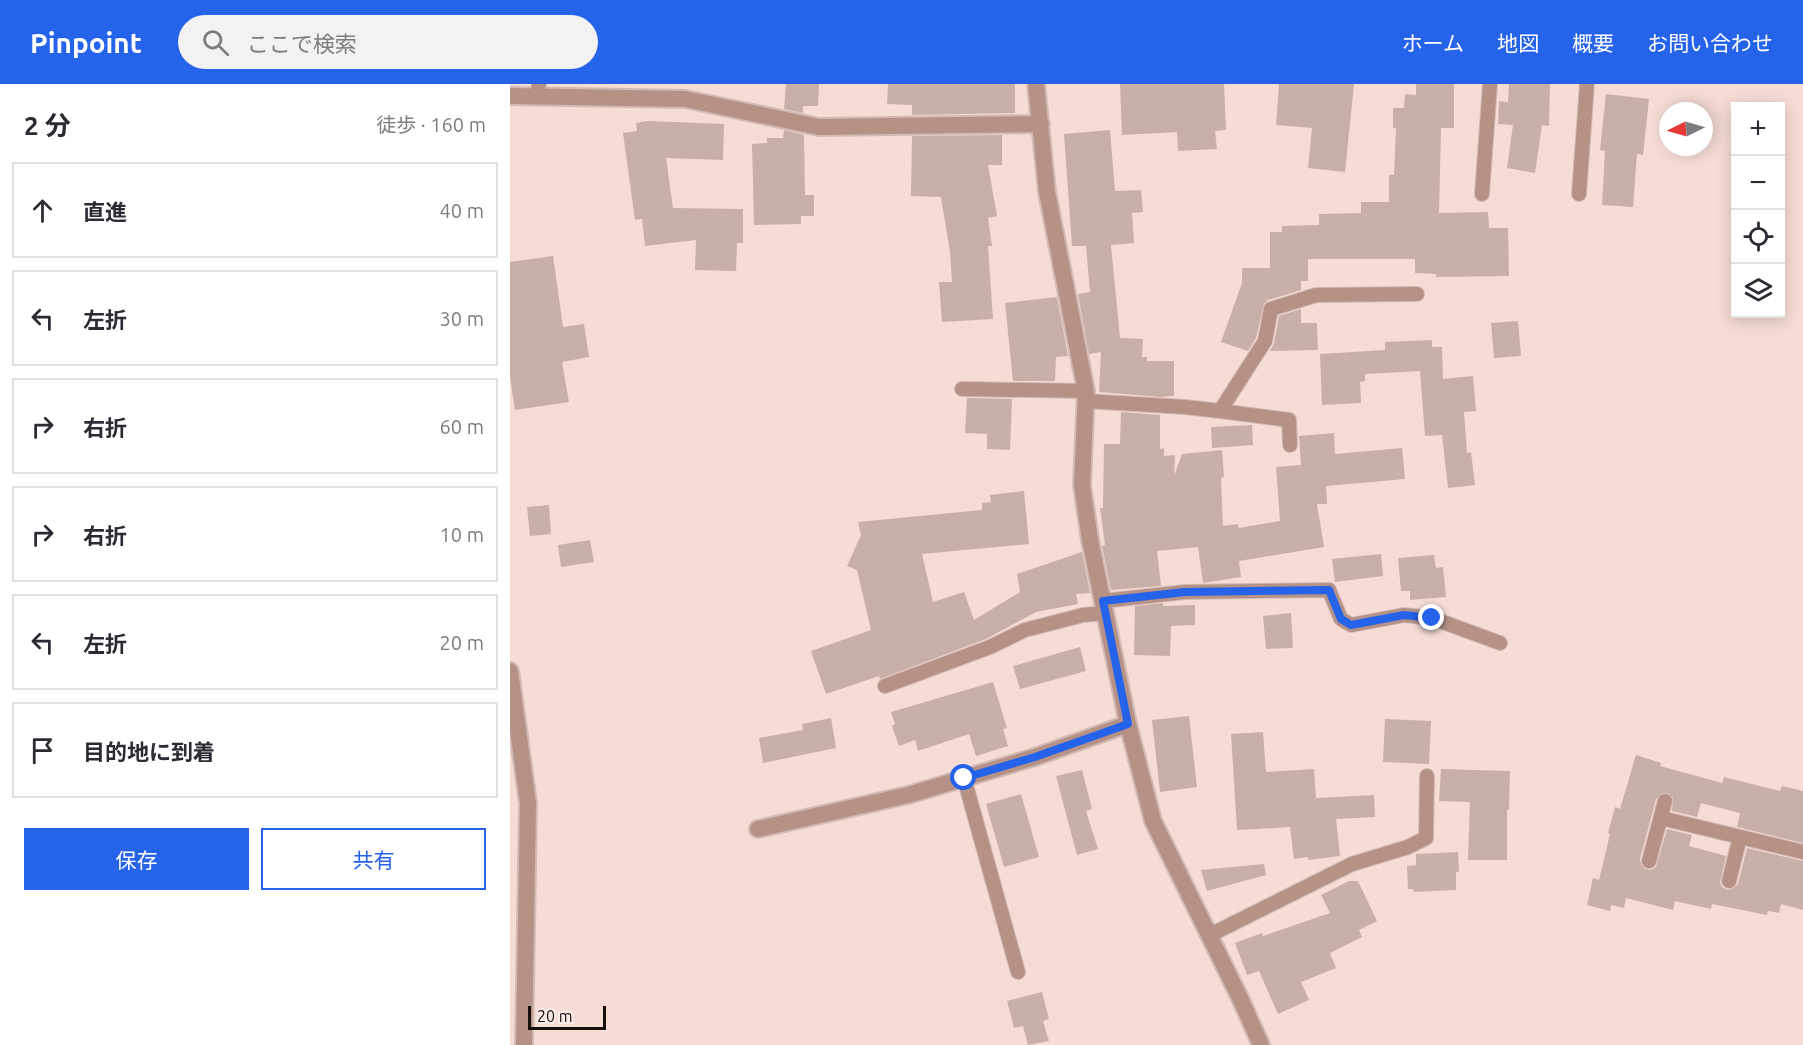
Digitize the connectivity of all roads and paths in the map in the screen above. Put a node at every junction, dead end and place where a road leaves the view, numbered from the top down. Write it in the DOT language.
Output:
graph roads {
  1 [pos="1036,84"];
  2 [pos="1491,84"];
  3 [pos="1587,84"];
  4 [pos="538,90"];
  5 [pos="510,96"];
  6 [pos="1041,124"];
  7 [pos="1482,194"];
  8 [pos="1579,194"];
  9 [pos="1417,294"];
  10 [pos="962,389"];
  11 [pos="1085,396"];
  12 [pos="1220,411"];
  13 [pos="1290,445"];
  14 [pos="1104,607"];
  15 [pos="1500,643"];
  16 [pos="510,671"];
  17 [pos="885,686"];
  18 [pos="1128,724"];
  19 [pos="1427,776"];
  20 [pos="964,778"];
  21 [pos="1665,801"];
  22 [pos="1661,818"];
  23 [pos="758,829"];
  24 [pos="1740,837"];
  25 [pos="1803,852"];
  26 [pos="1649,861"];
  27 [pos="1729,880"];
  28 [pos="1210,935"];
  29 [pos="1018,972"];
  30 [pos="524,1045"];
  31 [pos="1261,1045"];
  1 -- 6 [label="street"];
  2 -- 7 [label="lane"];
  3 -- 8 [label="lane"];
  4 -- 5 [label="street"];
  4 -- 6 [label="street"];
  6 -- 11 [label="street"];
  9 -- 12 [label="lane"];
  10 -- 11 [label="lane"];
  11 -- 12 [label="lane"];
  11 -- 14 [label="street"];
  12 -- 13 [label="lane"];
  14 -- 15 [label="lane"];
  14 -- 17 [label="lane"];
  14 -- 18 [label="street"];
  16 -- 30 [label="street"];
  18 -- 20 [label="street"];
  18 -- 28 [label="street"];
  19 -- 28 [label="lane"];
  20 -- 23 [label="street"];
  20 -- 29 [label="lane"];
  21 -- 22 [label="lane"];
  22 -- 24 [label="lane"];
  22 -- 26 [label="lane"];
  24 -- 25 [label="lane"];
  24 -- 27 [label="lane"];
  28 -- 31 [label="street"];
}
